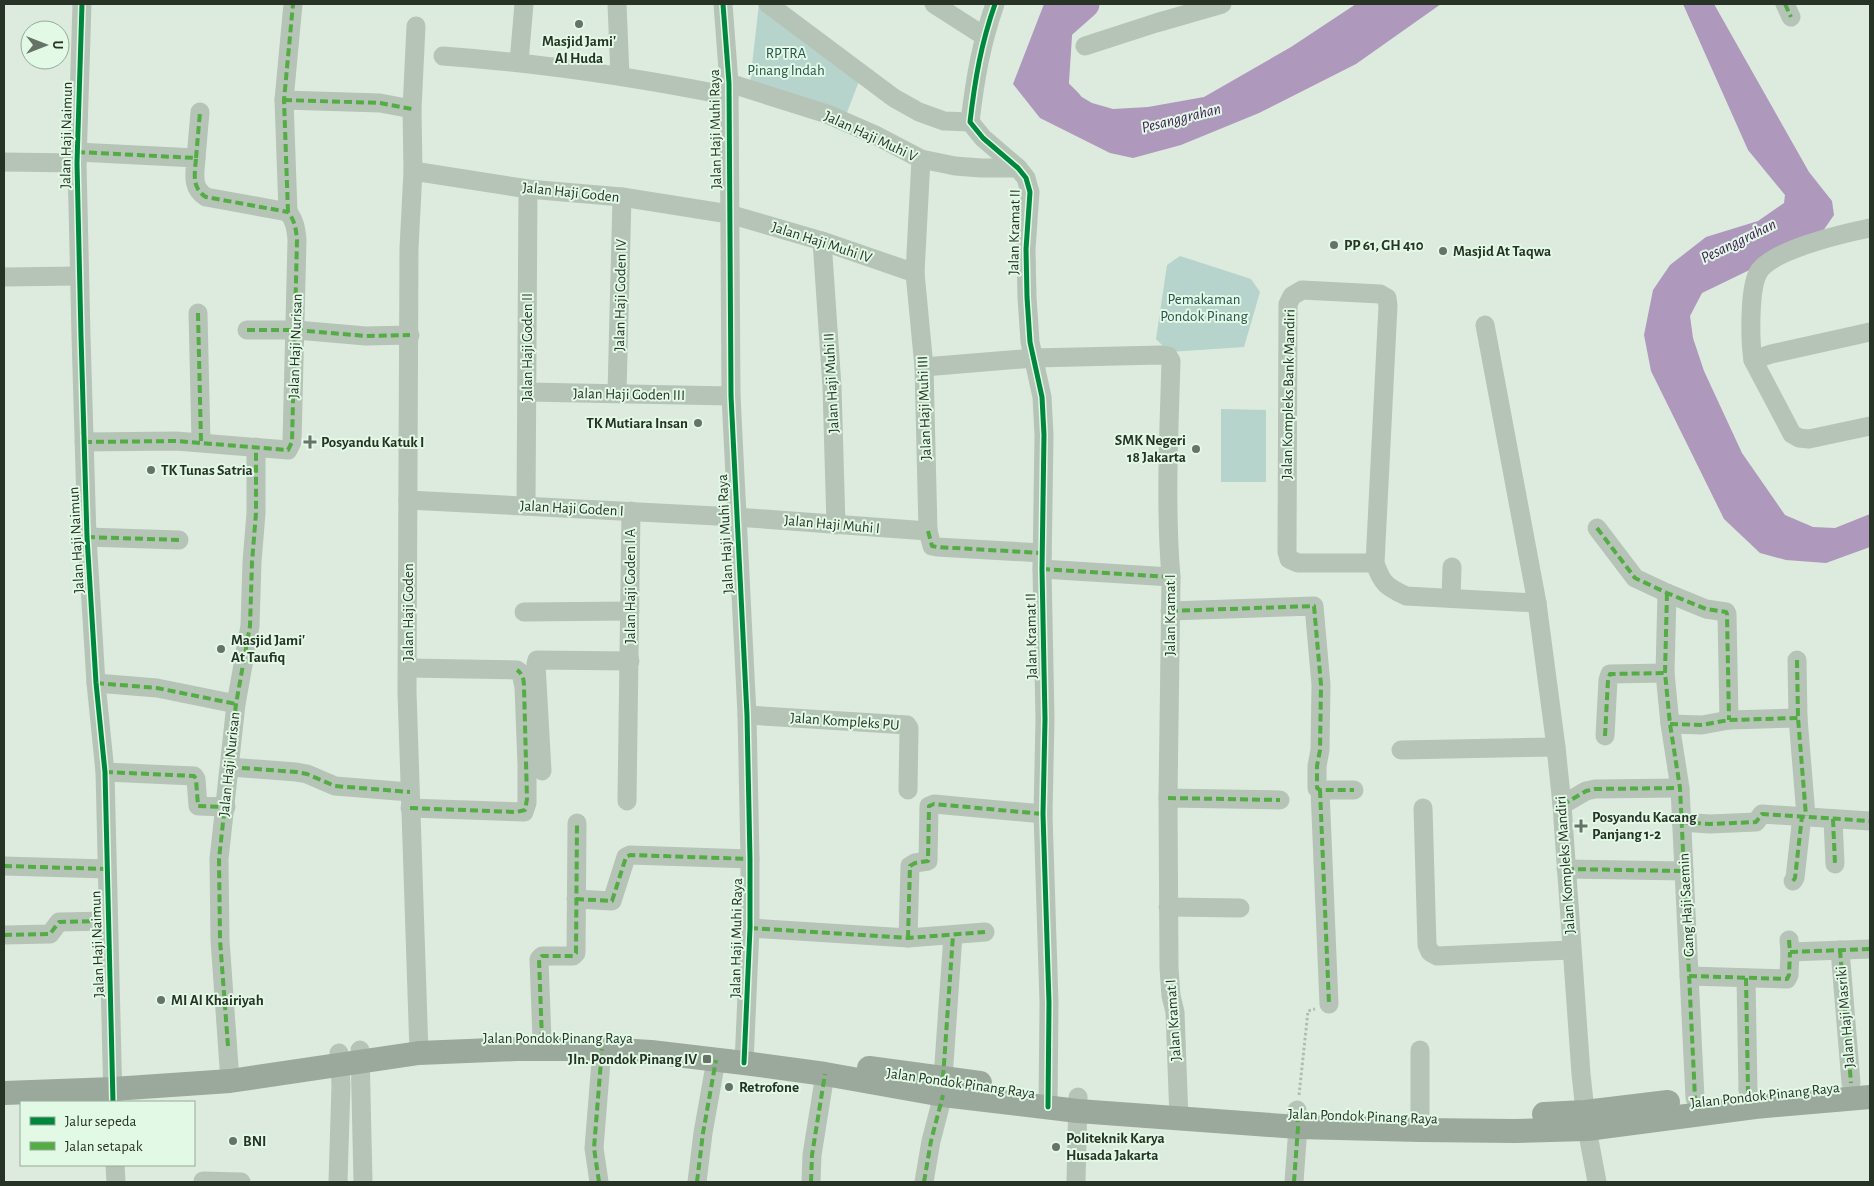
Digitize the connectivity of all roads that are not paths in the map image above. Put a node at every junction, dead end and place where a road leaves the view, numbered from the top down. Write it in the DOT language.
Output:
graph roads {
  1 [pos="82,4"];
  2 [pos="293,4"];
  3 [pos="524,4"];
  4 [pos="617,4"];
  5 [pos="723,4"];
  6 [pos="768,4"];
  7 [pos="934,4"];
  8 [pos="996,4"];
  9 [pos="1222,4"];
  10 [pos="416,26"];
  11 [pos="984,36"];
  12 [pos="1085,46"];
  13 [pos="442,56"];
  14 [pos="520,62"];
  15 [pos="620,76"];
  16 [pos="729,89"];
  17 [pos="284,100"];
  18 [pos="412,109"];
  19 [pos="200,112"];
  20 [pos="970,122"];
  21 [pos="77,158"];
  22 [pos="196,158"];
  23 [pos="921,159"];
  24 [pos="4,162"];
  25 [pos="1018,168"];
  26 [pos="413,171"];
  27 [pos="528,189"];
  28 [pos="622,197"];
  29 [pos="288,212"];
  30 [pos="729,214"];
  31 [pos="1870,228"];
  32 [pos="822,241"];
  33 [pos="916,273"];
  34 [pos="79,276"];
  35 [pos="4,277"];
  36 [pos="198,313"];
  37 [pos="1485,324"];
  38 [pos="247,330"];
  39 [pos="296,330"];
  40 [pos="1870,332"];
  41 [pos="410,335"];
  42 [pos="1034,358"];
  43 [pos="1754,360"];
  44 [pos="924,367"];
  45 [pos="527,392"];
  46 [pos="617,394"];
  47 [pos="731,396"];
  48 [pos="1870,426"];
  49 [pos="84,442"];
  50 [pos="201,442"];
  51 [pos="256,447"];
  52 [pos="408,500"];
  53 [pos="526,506"];
  54 [pos="631,511"];
  55 [pos="736,517"];
  56 [pos="836,525"];
  57 [pos="1597,528"];
  58 [pos="928,531"];
  59 [pos="88,537"];
  60 [pos="179,540"];
  61 [pos="1042,561"];
  62 [pos="1375,563"];
  63 [pos="1452,568"];
  64 [pos="1171,577"];
  65 [pos="1667,593"];
  66 [pos="1451,598"];
  67 [pos="1537,602"];
  68 [pos="630,611"];
  69 [pos="1170,611"];
  70 [pos="524,612"];
  71 [pos="1796,660"];
  72 [pos="630,661"];
  73 [pos="408,668"];
  74 [pos="1665,673"];
  75 [pos="96,683"];
  76 [pos="236,704"];
  77 [pos="747,715"];
  78 [pos="1798,718"];
  79 [pos="1729,720"];
  80 [pos="1670,724"];
  81 [pos="1605,736"];
  82 [pos="1556,747"];
  83 [pos="1401,750"];
  84 [pos="230,767"];
  85 [pos="542,771"];
  86 [pos="105,772"];
  87 [pos="1680,788"];
  88 [pos="908,790"];
  89 [pos="1320,790"];
  90 [pos="1354,790"];
  91 [pos="1168,798"];
  92 [pos="410,800"];
  93 [pos="1280,800"];
  94 [pos="627,801"];
  95 [pos="1562,805"];
  96 [pos="226,807"];
  97 [pos="1423,808"];
  98 [pos="1043,814"];
  99 [pos="1804,816"];
  100 [pos="1833,818"];
  101 [pos="1870,821"];
  102 [pos="1681,822"];
  103 [pos="577,823"];
  104 [pos="750,859"];
  105 [pos="1835,864"];
  106 [pos="4,866"];
  107 [pos="107,869"];
  108 [pos="1566,869"];
  109 [pos="1684,871"];
  110 [pos="1793,881"];
  111 [pos="576,899"];
  112 [pos="1168,907"];
  113 [pos="1240,908"];
  114 [pos="108,921"];
  115 [pos="750,928"];
  116 [pos="986,932"];
  117 [pos="953,935"];
  118 [pos="4,936"];
  119 [pos="908,938"];
  120 [pos="1870,949"];
  121 [pos="1571,950"];
  122 [pos="1840,950"];
  123 [pos="1689,976"];
  124 [pos="1746,978"];
  125 [pos="1330,1004"];
  126 [pos="542,1040"];
  127 [pos="419,1047"];
  128 [pos="602,1049"];
  129 [pos="1420,1050"];
  130 [pos="350,1057"];
  131 [pos="745,1057"];
  132 [pos="716,1060"];
  133 [pos="230,1074"];
  134 [pos="825,1074"];
  135 [pos="4,1077"];
  136 [pos="884,1077"];
  137 [pos="1861,1082"];
  138 [pos="943,1086"];
  139 [pos="113,1089"];
  140 [pos="1748,1091"];
  141 [pos="4,1093"];
  142 [pos="1870,1097"];
  143 [pos="1694,1098"];
  144 [pos="1048,1100"];
  145 [pos="1078,1104"];
  146 [pos="1179,1112"];
  147 [pos="1420,1116"];
  148 [pos="1298,1119"];
  149 [pos="1586,1120"];
  150 [pos="115,1166"];
  151 [pos="203,1181"];
  152 [pos="116,1182"];
  153 [pos="241,1182"];
  154 [pos="338,1182"];
  155 [pos="364,1182"];
  156 [pos="599,1182"];
  157 [pos="697,1182"];
  158 [pos="811,1182"];
  159 [pos="924,1182"];
  160 [pos="1076,1182"];
  161 [pos="1294,1182"];
  162 [pos="1597,1182"];
  1 -- 21 [label="street, Jalan Haji Naimun"];
  2 -- 17 [label="street, Jalan Haji Nurisan"];
  3 -- 14 [label="street"];
  4 -- 15 [label="street"];
  5 -- 16 [label="street, Jalan Haji Muhi Raya"];
  6 -- 20 [label="street"];
  7 -- 11 [label="street"];
  8 -- 11 [label="street"];
  9 -- 12 [label="street"];
  10 -- 18 [label="street, Jalan Haji Goden"];
  11 -- 20 [label="street"];
  13 -- 14 [label="street, Jalan Haji Muhi V"];
  14 -- 15 [label="street, Jalan Haji Muhi V"];
  15 -- 16 [label="street, Jalan Haji Muhi V"];
  16 -- 23 [label="street, Jalan Haji Muhi V"];
  16 -- 30 [label="street, Jalan Haji Muhi Raya"];
  17 -- 18 [label="street"];
  17 -- 29 [label="street, Jalan Haji Nurisan"];
  18 -- 26 [label="street, Jalan Haji Goden"];
  19 -- 22 [label="street"];
  20 -- 25 [label="street"];
  21 -- 22 [label="street"];
  21 -- 24 [label="street"];
  21 -- 34 [label="street, Jalan Haji Naimun"];
  22 -- 29 [label="street"];
  23 -- 25 [label="street, Jalan Haji Muhi V"];
  23 -- 33 [label="street, Jalan Haji Muhi III"];
  25 -- 42 [label="street, Jalan Kramat II"];
  26 -- 27 [label="street, Jalan Haji Goden"];
  26 -- 41 [label="street, Jalan Haji Goden"];
  27 -- 28 [label="street, Jalan Haji Goden"];
  27 -- 45 [label="street, Jalan Haji Goden II"];
  28 -- 30 [label="street, Jalan Haji Goden"];
  28 -- 46 [label="street, Jalan Haji Goden IV"];
  29 -- 39 [label="street, Jalan Haji Nurisan"];
  30 -- 32 [label="street, Jalan Haji Muhi IV"];
  30 -- 47 [label="street, Jalan Haji Muhi Raya"];
  31 -- 43 [label="street"];
  32 -- 33 [label="street, Jalan Haji Muhi IV"];
  32 -- 56 [label="street, Jalan Haji Muhi II"];
  33 -- 44 [label="street, Jalan Haji Muhi III"];
  34 -- 35 [label="street"];
  34 -- 49 [label="street, Jalan Haji Naimun"];
  36 -- 50 [label="street"];
  37 -- 67 [label="street"];
  38 -- 39 [label="street"];
  39 -- 41 [label="street"];
  39 -- 51 [label="street, Jalan Haji Nurisan"];
  40 -- 43 [label="street"];
  41 -- 52 [label="street, Jalan Haji Goden"];
  42 -- 44 [label="street, Jalan Kramat I"];
  42 -- 61 [label="street, Jalan Kramat II"];
  42 -- 64 [label="street, Jalan Kramat I"];
  43 -- 48 [label="street"];
  44 -- 58 [label="street, Jalan Haji Muhi III"];
  45 -- 46 [label="street, Jalan Haji Goden III"];
  45 -- 53 [label="street, Jalan Haji Goden II"];
  46 -- 47 [label="street, Jalan Haji Goden III"];
  47 -- 55 [label="street, Jalan Haji Muhi Raya"];
  49 -- 50 [label="street, Jalan Haji Nurisan"];
  49 -- 59 [label="street, Jalan Haji Naimun"];
  50 -- 51 [label="street, Jalan Haji Nurisan"];
  51 -- 76 [label="street, Jalan Haji Nurisan"];
  52 -- 53 [label="street, Jalan Haji Goden I"];
  52 -- 73 [label="street, Jalan Haji Goden"];
  53 -- 54 [label="street, Jalan Haji Goden I"];
  54 -- 55 [label="street, Jalan Haji Goden I"];
  54 -- 68 [label="street, Jalan Haji Goden I A"];
  55 -- 56 [label="street, Jalan Haji Muhi I"];
  55 -- 77 [label="street, Jalan Haji Muhi Raya"];
  56 -- 58 [label="street, Jalan Haji Muhi I"];
  57 -- 65 [label="street"];
  58 -- 61 [label="street"];
  59 -- 60 [label="street"];
  59 -- 75 [label="street, Jalan Haji Naimun"];
  61 -- 64 [label="street"];
  61 -- 98 [label="street, Jalan Kramat II"];
  62 -- 62 [label="street, Jalan Kompleks Bank Mandiri"];
  62 -- 66 [label="street"];
  63 -- 66 [label="street"];
  64 -- 69 [label="street, Jalan Kramat I"];
  65 -- 74 [label="street, Gang Haji Saemin"];
  65 -- 79 [label="street"];
  66 -- 67 [label="street"];
  67 -- 82 [label="street, Jalan Kompleks Mandiri"];
  68 -- 70 [label="street"];
  68 -- 72 [label="street, Jalan Haji Goden I A"];
  69 -- 89 [label="street"];
  69 -- 91 [label="street, Jalan Kramat I"];
  71 -- 78 [label="street"];
  72 -- 85 [label="street, Jalan Haji Goden I A"];
  72 -- 94 [label="street, Jalan Haji Goden I A"];
  73 -- 92 [label="street, Jalan Haji Goden"];
  73 -- 92 [label="street"];
  74 -- 80 [label="street, Gang Haji Saemin"];
  74 -- 81 [label="street"];
  75 -- 76 [label="street"];
  75 -- 86 [label="street, Jalan Haji Naimun"];
  76 -- 84 [label="street, Jalan Haji Nurisan"];
  77 -- 88 [label="street, Jalan Kompleks PU"];
  77 -- 104 [label="street, Jalan Haji Muhi Raya"];
  78 -- 79 [label="street"];
  78 -- 99 [label="street"];
  79 -- 80 [label="street"];
  80 -- 87 [label="street, Gang Haji Saemin"];
  82 -- 83 [label="street"];
  82 -- 95 [label="street, Jalan Kompleks Mandiri"];
  84 -- 92 [label="street"];
  84 -- 96 [label="street, Jalan Haji Nurisan"];
  86 -- 96 [label="street"];
  86 -- 107 [label="street, Jalan Haji Naimun"];
  87 -- 95 [label="street"];
  87 -- 102 [label="street, Gang Haji Saemin"];
  89 -- 90 [label="street"];
  89 -- 125 [label="street"];
  91 -- 93 [label="street"];
  91 -- 112 [label="street, Jalan Kramat I"];
  92 -- 127 [label="street, Jalan Haji Goden"];
  95 -- 108 [label="street, Jalan Kompleks Mandiri"];
  96 -- 133 [label="street, Jalan Haji Nurisan"];
  97 -- 121 [label="street"];
  98 -- 119 [label="street"];
  98 -- 144 [label="street, Jalan Kramat II"];
  99 -- 100 [label="street"];
  99 -- 102 [label="street"];
  99 -- 110 [label="street"];
  100 -- 101 [label="street"];
  100 -- 105 [label="street"];
  102 -- 109 [label="street, Gang Haji Saemin"];
  103 -- 111 [label="street"];
  104 -- 111 [label="street"];
  104 -- 115 [label="street, Jalan Haji Muhi Raya"];
  106 -- 107 [label="street"];
  107 -- 114 [label="street, Jalan Haji Naimun"];
  108 -- 109 [label="street"];
  108 -- 121 [label="street, Jalan Kompleks Mandiri"];
  109 -- 123 [label="street, Gang Haji Saemin"];
  111 -- 126 [label="street"];
  112 -- 113 [label="street"];
  112 -- 146 [label="street, Jalan Kramat I"];
  114 -- 118 [label="street"];
  114 -- 139 [label="street, Jalan Haji Naimun"];
  115 -- 119 [label="street"];
  115 -- 131 [label="street, Jalan Haji Muhi Raya"];
  116 -- 117 [label="street"];
  117 -- 119 [label="street"];
  117 -- 138 [label="street"];
  120 -- 122 [label="street"];
  121 -- 149 [label="street, Jalan Kompleks Mandiri"];
  122 -- 124 [label="street"];
  122 -- 137 [label="street, Jalan Haji Masriki"];
  123 -- 124 [label="street"];
  123 -- 143 [label="street, Gang Haji Saemin"];
  124 -- 140 [label="street"];
  126 -- 127 [label="main road, Jalan Pondok Pinang Raya"];
  126 -- 131 [label="main road, Jalan Pondok Pinang Raya"];
  127 -- 128 [label="main road, Jalan Pondok Pinang Raya"];
  127 -- 130 [label="main road, Jalan Pondok Pinang Raya"];
  128 -- 132 [label="main road, Jalan Pondok Pinang Raya"];
  128 -- 156 [label="street"];
  129 -- 147 [label="street"];
  130 -- 133 [label="main road, Jalan Pondok Pinang Raya"];
  130 -- 154 [label="street"];
  130 -- 155 [label="street"];
  131 -- 132 [label="main road, Jalan Pondok Pinang Raya"];
  131 -- 134 [label="main road, Jalan Pondok Pinang Raya"];
  131 -- 136 [label="main road, Jalan Pondok Pinang Raya"];
  132 -- 157 [label="street"];
  133 -- 139 [label="main road, Jalan Pondok Pinang Raya"];
  134 -- 136 [label="main road, Jalan Pondok Pinang Raya"];
  134 -- 158 [label="street"];
  135 -- 139 [label="main road, Jalan Pondok Pinang Raya"];
  136 -- 138 [label="main road, Jalan Pondok Pinang Raya"];
  137 -- 140 [label="main road, Jalan Pondok Pinang Raya"];
  138 -- 144 [label="main road, Jalan Pondok Pinang Raya"];
  138 -- 159 [label="street"];
  139 -- 141 [label="main road, Jalan Pondok Pinang Raya"];
  140 -- 143 [label="main road, Jalan Pondok Pinang Raya"];
  142 -- 149 [label="main road, Jalan Pondok Pinang Raya"];
  143 -- 149 [label="main road, Jalan Pondok Pinang Raya"];
  144 -- 145 [label="main road, Jalan Pondok Pinang Raya"];
  145 -- 146 [label="main road, Jalan Pondok Pinang Raya"];
  145 -- 160 [label="street"];
  146 -- 148 [label="main road, Jalan Pondok Pinang Raya"];
  147 -- 148 [label="main road, Jalan Pondok Pinang Raya"];
  147 -- 149 [label="main road, Jalan Pondok Pinang Raya"];
  148 -- 149 [label="main road, Jalan Pondok Pinang Raya"];
  148 -- 161 [label="street"];
  149 -- 162 [label="street, Jalan Kompleks Mandiri"];
  150 -- 152 [label="street"];
  151 -- 153 [label="street"];
}
